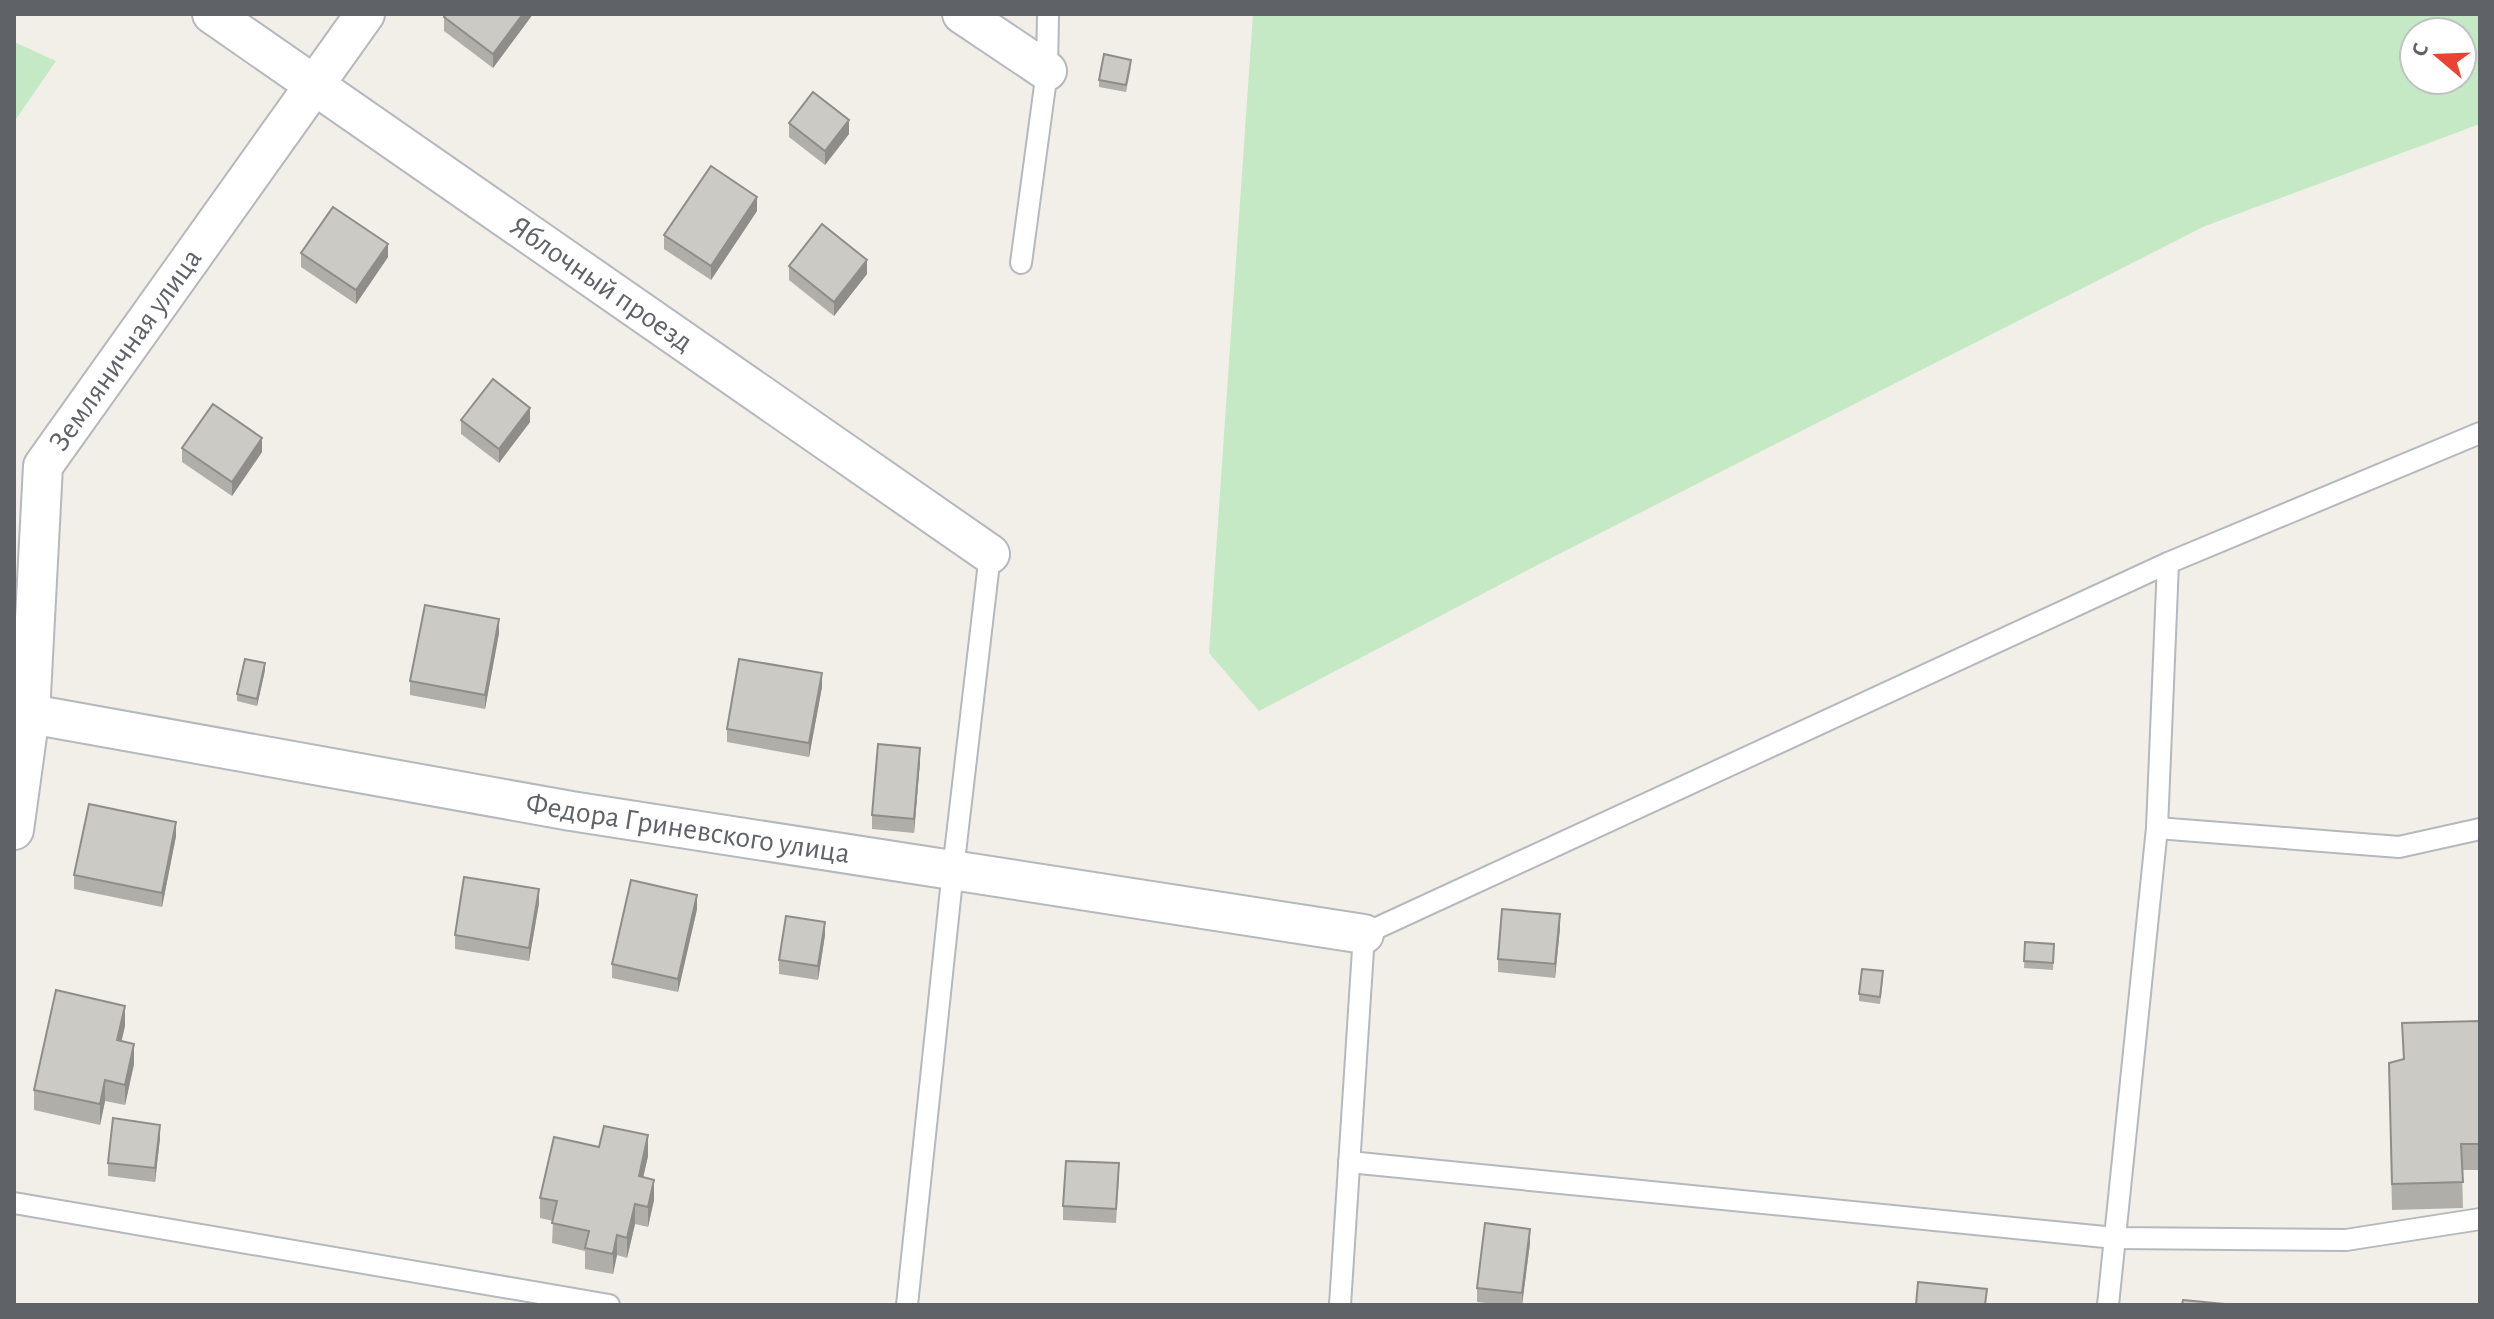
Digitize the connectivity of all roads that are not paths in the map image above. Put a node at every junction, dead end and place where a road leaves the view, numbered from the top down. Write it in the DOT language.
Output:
graph roads {
  1 [pos="212,14"];
  2 [pos="365,14"];
  3 [pos="962,14"];
  4 [pos="1048,14"];
  5 [pos="1047,71"];
  6 [pos="315,83"];
  7 [pos="1021,263"];
  8 [pos="2480,433"];
  9 [pos="990,554"];
  10 [pos="2168,563"];
  11 [pos="22,713"];
  12 [pos="2157,828"];
  13 [pos="2480,829"];
  14 [pos="14,830"];
  15 [pos="953,870"];
  16 [pos="1364,934"];
  17 [pos="1349,1162"];
  18 [pos="14,1203"];
  19 [pos="2480,1219"];
  20 [pos="2115,1238"];
  21 [pos="609,1305"];
  22 [pos="907,1305"];
  23 [pos="1340,1305"];
  24 [pos="2108,1305"];
  1 -- 6 [label="street, Яблочный проезд"];
  2 -- 6 [label="street, Земляничная улица"];
  3 -- 5 [label="street"];
  4 -- 5 [label="lane"];
  5 -- 7 [label="lane"];
  6 -- 9 [label="street, Яблочный проезд"];
  6 -- 11 [label="street, Земляничная улица"];
  8 -- 10 [label="lane"];
  9 -- 15 [label="lane"];
  10 -- 12 [label="lane"];
  10 -- 16 [label="lane"];
  11 -- 14 [label="street, Земляничная улица"];
  11 -- 15 [label="street, Федора Гриневского улица"];
  12 -- 13 [label="lane"];
  12 -- 20 [label="lane"];
  15 -- 16 [label="street, Федора Гриневского улица"];
  15 -- 22 [label="lane"];
  16 -- 17 [label="lane"];
  17 -- 20 [label="lane"];
  17 -- 23 [label="lane"];
  18 -- 21 [label="lane"];
  19 -- 20 [label="lane"];
  20 -- 24 [label="lane"];
}
